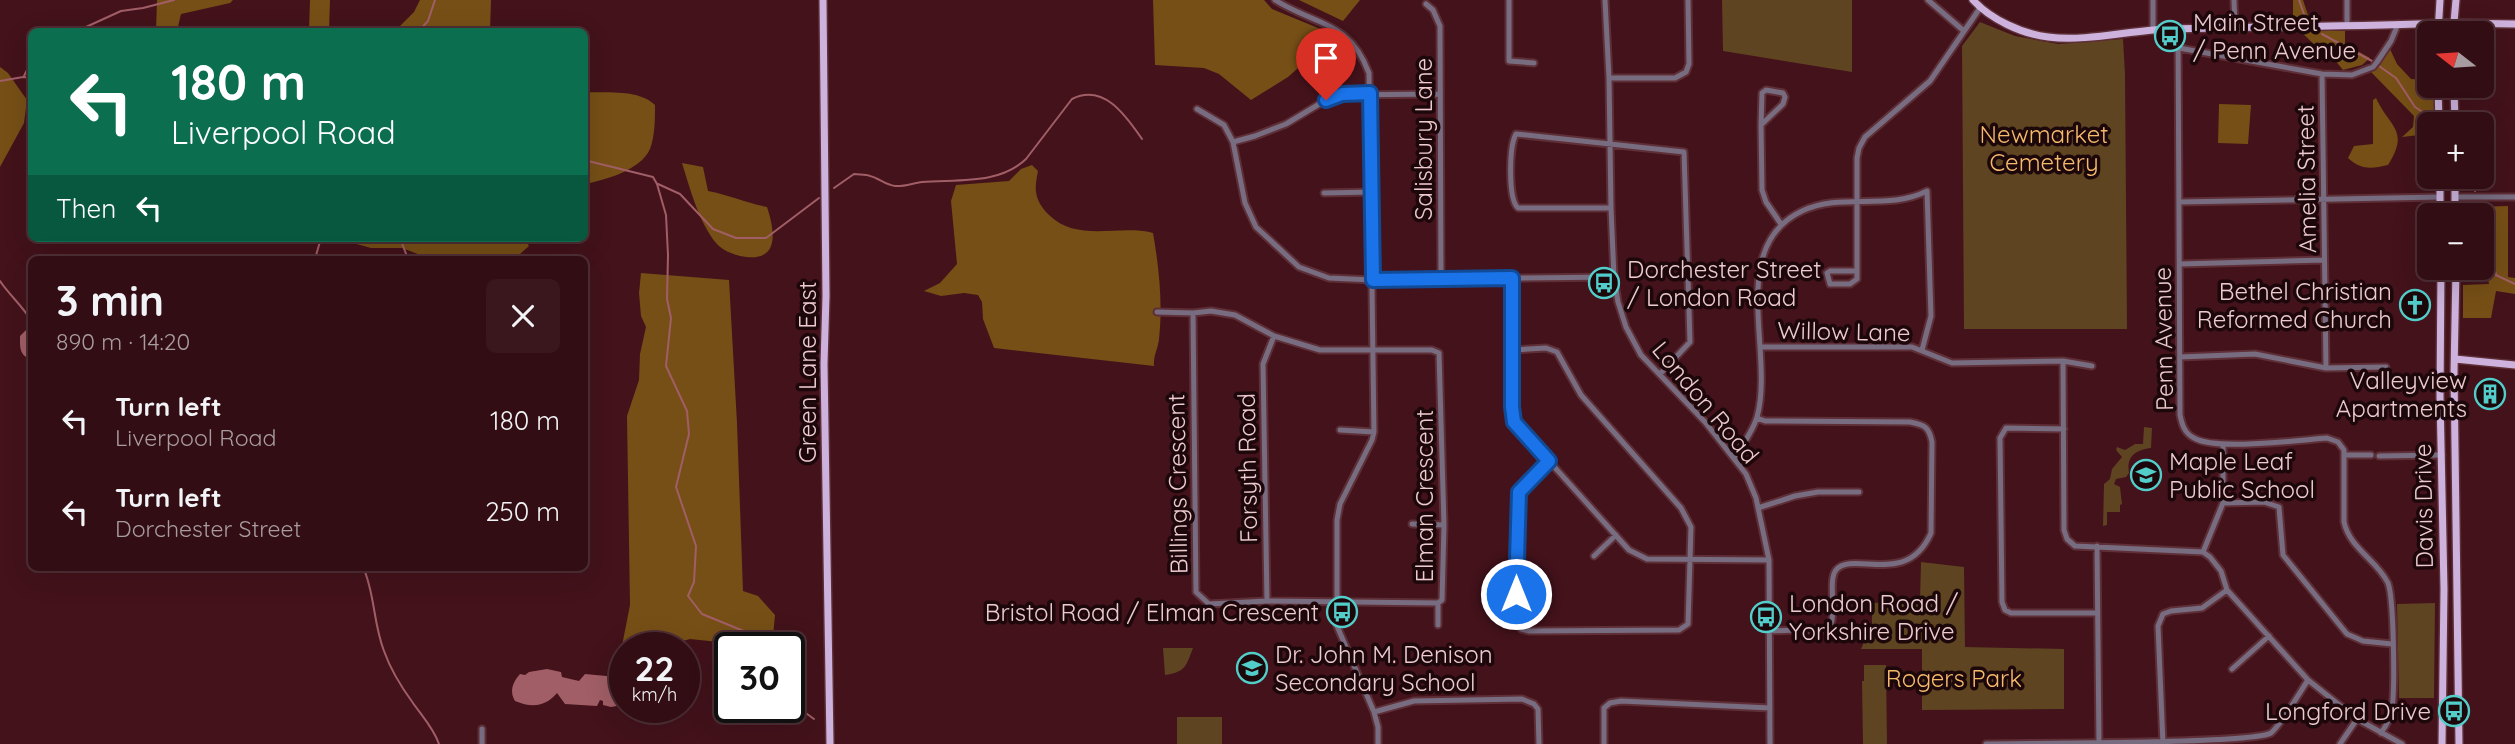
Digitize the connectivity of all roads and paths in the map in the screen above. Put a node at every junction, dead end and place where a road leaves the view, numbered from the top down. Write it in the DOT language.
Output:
graph roads {
  1 [pos="823,0"];
  2 [pos="1275,0"];
  3 [pos="1509,0"];
  4 [pos="1605,0"];
  5 [pos="1688,0"];
  6 [pos="1928,0"];
  7 [pos="1973,0"];
  8 [pos="2153,0"];
  9 [pos="2234,0"];
  10 [pos="2347,0"];
  11 [pos="2440,0"];
  12 [pos="2456,0"];
  13 [pos="1426,4"];
  14 [pos="1980,8"];
  15 [pos="2446,21"];
  16 [pos="2448,21"];
  17 [pos="2398,24"];
  18 [pos="2417,24"];
  19 [pos="2494,24"];
  20 [pos="2515,24"];
  21 [pos="2347,26"];
  22 [pos="2235,27"];
  23 [pos="2178,29"];
  24 [pos="2153,30"];
  25 [pos="1964,31"];
  26 [pos="2179,48"];
  27 [pos="1534,62"];
  28 [pos="2322,74"];
  29 [pos="1609,78"];
  30 [pos="1370,93"];
  31 [pos="1440,94"];
  32 [pos="1197,109"];
  33 [pos="1761,125"];
  34 [pos="1233,142"];
  35 [pos="1611,144"];
  36 [pos="2440,189"];
  37 [pos="2455,189"];
  38 [pos="1371,192"];
  39 [pos="1324,193"];
  40 [pos="2440,197"];
  41 [pos="2455,197"];
  42 [pos="2515,197"];
  43 [pos="2324,199"];
  44 [pos="1858,202"];
  45 [pos="2179,202"];
  46 [pos="2440,203"];
  47 [pos="2455,203"];
  48 [pos="1611,208"];
  49 [pos="1781,224"];
  50 [pos="2324,260"];
  51 [pos="2180,264"];
  52 [pos="1856,271"];
  53 [pos="1614,277"];
  54 [pos="1512,278"];
  55 [pos="1441,279"];
  56 [pos="1373,280"];
  57 [pos="2441,280"];
  58 [pos="2456,280"];
  59 [pos="1157,312"];
  60 [pos="1192,313"];
  61 [pos="1273,336"];
  62 [pos="1760,347"];
  63 [pos="1513,350"];
  64 [pos="1922,350"];
  65 [pos="1373,351"];
  66 [pos="2180,357"];
  67 [pos="2440,359"];
  68 [pos="2455,359"];
  69 [pos="2063,361"];
  70 [pos="2515,365"];
  71 [pos="2092,366"];
  72 [pos="2386,367"];
  73 [pos="2326,368"];
  74 [pos="1660,374"];
  75 [pos="1757,418"];
  76 [pos="1340,429"];
  77 [pos="2064,429"];
  78 [pos="1374,432"];
  79 [pos="2223,444"];
  80 [pos="2344,455"];
  81 [pos="2371,455"];
  82 [pos="2442,455"];
  83 [pos="2379,456"];
  84 [pos="1734,458"];
  85 [pos="1549,461"];
  86 [pos="1859,492"];
  87 [pos="2223,503"];
  88 [pos="1758,508"];
  89 [pos="1412,524"];
  90 [pos="1444,525"];
  91 [pos="1616,535"];
  92 [pos="2097,546"];
  93 [pos="2203,552"];
  94 [pos="1594,556"];
  95 [pos="1690,559"];
  96 [pos="1769,560"];
  97 [pos="2227,590"];
  98 [pos="1267,601"];
  99 [pos="1338,601"];
  100 [pos="1438,603"];
  101 [pos="2097,613"];
  102 [pos="1438,625"];
  103 [pos="1769,631"];
  104 [pos="2269,636"];
  105 [pos="2392,644"];
  106 [pos="2232,669"];
  107 [pos="2308,680"];
  108 [pos="1770,708"];
  109 [pos="1374,712"];
  110 [pos="2357,719"];
  111 [pos="482,729"];
  112 [pos="2381,733"];
  113 [pos="482,744"];
  114 [pos="830,744"];
  115 [pos="1378,744"];
  116 [pos="1539,744"];
  117 [pos="1604,744"];
  118 [pos="1770,744"];
  119 [pos="1986,744"];
  120 [pos="1999,744"];
  121 [pos="2099,744"];
  122 [pos="2163,744"];
  123 [pos="2340,744"];
  124 [pos="2402,744"];
  125 [pos="2442,744"];
  126 [pos="2459,744"];
  1 -- 114 [label="main road, Green Lane East"];
  2 -- 30 [label="street"];
  3 -- 27 [label="street"];
  4 -- 29 [label="street, London Road"];
  5 -- 29 [label="street"];
  6 -- 25 [label="street"];
  7 -- 14 [label="main road"];
  8 -- 24 [label="street"];
  9 -- 22 [label="street"];
  10 -- 21 [label="street"];
  11 -- 15 [label="main road"];
  12 -- 16 [label="main road"];
  13 -- 31 [label="street, Salisbury Lane"];
  14 -- 24 [label="main road"];
  14 -- 25 [label="street"];
  17 -- 18 [label="main road"];
  17 -- 21 [label="main road"];
  17 -- 28 [label="street"];
  19 -- 20 [label="main road"];
  21 -- 22 [label="main road"];
  22 -- 23 [label="main road"];
  23 -- 24 [label="main road"];
  23 -- 26 [label="street, Penn Avenue"];
  25 -- 44 [label="street"];
  26 -- 28 [label="street"];
  26 -- 45 [label="street, Penn Avenue"];
  28 -- 43 [label="street, Amelia Street"];
  29 -- 35 [label="street, London Road"];
  30 -- 31 [label="street"];
  30 -- 34 [label="street"];
  30 -- 38 [label="street"];
  31 -- 55 [label="street, Salisbury Lane"];
  32 -- 34 [label="street"];
  33 -- 33 [label="street"];
  33 -- 49 [label="street"];
  34 -- 56 [label="street"];
  35 -- 48 [label="street, London Road"];
  35 -- 48 [label="street"];
  35 -- 74 [label="street"];
  36 -- 40 [label="main road"];
  37 -- 41 [label="main road"];
  38 -- 39 [label="street"];
  38 -- 56 [label="street"];
  40 -- 43 [label="street"];
  40 -- 46 [label="main road"];
  41 -- 42 [label="street"];
  41 -- 47 [label="main road"];
  43 -- 45 [label="street"];
  43 -- 50 [label="street, Amelia Street"];
  44 -- 49 [label="street"];
  44 -- 52 [label="street"];
  44 -- 64 [label="street"];
  45 -- 51 [label="street, Penn Avenue"];
  48 -- 53 [label="street, London Road"];
  49 -- 62 [label="street"];
  50 -- 51 [label="street"];
  50 -- 73 [label="street, Amelia Street"];
  51 -- 66 [label="street, Penn Avenue"];
  52 -- 52 [label="street"];
  53 -- 54 [label="street"];
  53 -- 74 [label="street, London Road"];
  54 -- 55 [label="street"];
  54 -- 63 [label="street"];
  55 -- 56 [label="street"];
  56 -- 65 [label="street"];
  57 -- 67 [label="main road, Davis Drive"];
  58 -- 68 [label="main road, Davis Drive"];
  59 -- 60 [label="street"];
  60 -- 61 [label="street"];
  60 -- 98 [label="street, Billings Crescent"];
  61 -- 65 [label="street"];
  61 -- 98 [label="street, Forsyth Road"];
  62 -- 64 [label="street, Willow Lane"];
  62 -- 75 [label="street"];
  63 -- 85 [label="street"];
  63 -- 95 [label="street"];
  64 -- 69 [label="street, Willow Lane"];
  65 -- 78 [label="street"];
  65 -- 90 [label="street, Elman Crescent"];
  66 -- 73 [label="street"];
  66 -- 79 [label="street, Penn Avenue"];
  67 -- 68 [label="street"];
  67 -- 82 [label="main road, Davis Drive"];
  68 -- 70 [label="main road"];
  68 -- 126 [label="main road, Davis Drive"];
  69 -- 71 [label="street, Willow Lane"];
  69 -- 77 [label="street"];
  72 -- 73 [label="street"];
  74 -- 84 [label="street, London Road"];
  75 -- 84 [label="street"];
  75 -- 103 [label="street"];
  76 -- 78 [label="street"];
  77 -- 92 [label="street"];
  77 -- 101 [label="street"];
  78 -- 99 [label="street"];
  79 -- 80 [label="street, Penn Avenue"];
  79 -- 87 [label="street"];
  80 -- 81 [label="street"];
  80 -- 105 [label="street"];
  82 -- 83 [label="street"];
  82 -- 125 [label="main road, Davis Drive"];
  84 -- 88 [label="street, London Road"];
  85 -- 91 [label="street"];
  85 -- 95 [label="street"];
  86 -- 88 [label="street"];
  87 -- 93 [label="street"];
  87 -- 105 [label="street"];
  88 -- 96 [label="street, London Road"];
  89 -- 90 [label="street"];
  90 -- 100 [label="street, Elman Crescent"];
  91 -- 94 [label="street"];
  91 -- 95 [label="street"];
  92 -- 93 [label="street"];
  92 -- 101 [label="street"];
  93 -- 97 [label="street"];
  95 -- 96 [label="street"];
  96 -- 103 [label="street, London Road"];
  97 -- 104 [label="street"];
  97 -- 122 [label="street"];
  98 -- 99 [label="street, Billings Crescent"];
  99 -- 100 [label="street, Elman Crescent"];
  99 -- 109 [label="street"];
  100 -- 102 [label="street"];
  101 -- 121 [label="street"];
  103 -- 108 [label="street, London Road"];
  104 -- 106 [label="street"];
  104 -- 107 [label="street"];
  105 -- 112 [label="street"];
  107 -- 110 [label="street"];
  107 -- 122 [label="street"];
  108 -- 117 [label="street"];
  108 -- 118 [label="street, London Road"];
  109 -- 115 [label="street"];
  109 -- 116 [label="street"];
  110 -- 112 [label="street"];
  110 -- 123 [label="street"];
  111 -- 113 [label="street"];
  112 -- 124 [label="street"];
  119 -- 120 [label="street"];
  120 -- 121 [label="street"];
  121 -- 122 [label="street"];
}
